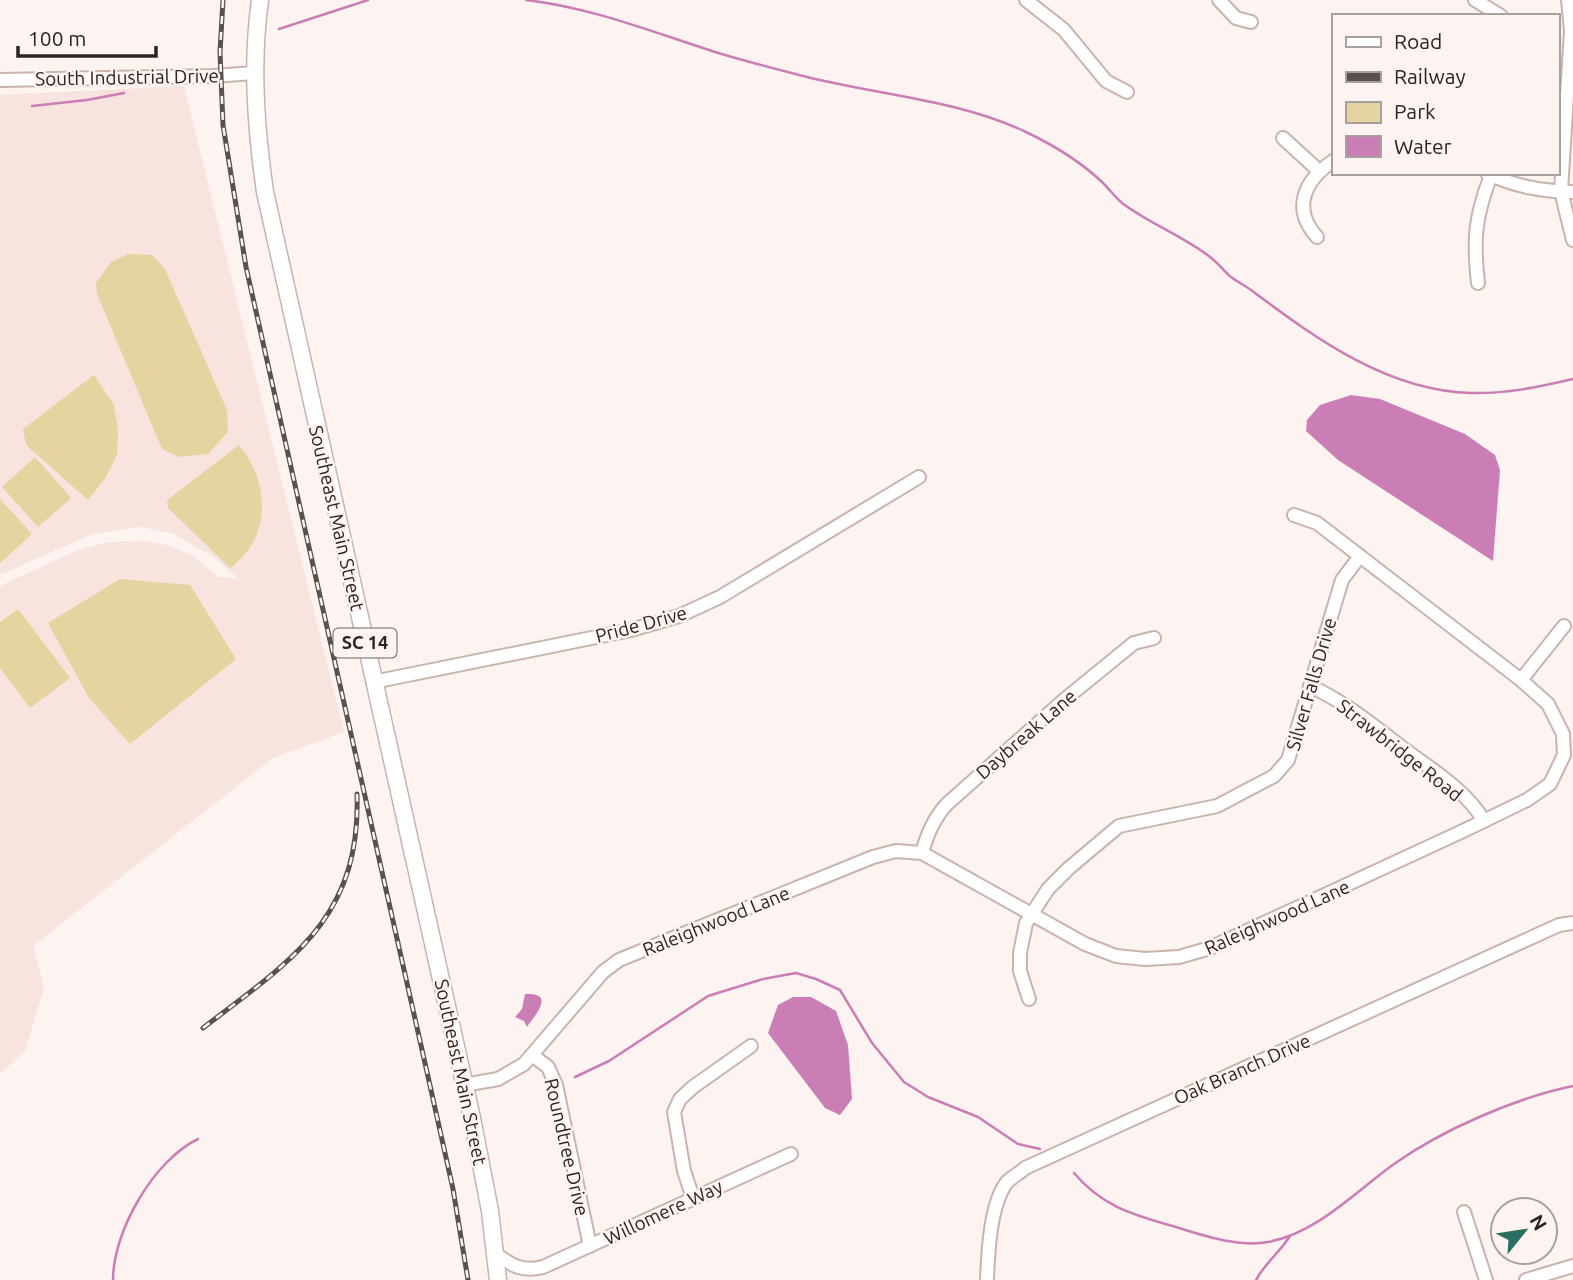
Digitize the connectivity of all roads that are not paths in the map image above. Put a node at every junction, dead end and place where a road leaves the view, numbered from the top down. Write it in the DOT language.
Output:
graph roads {
  1 [pos="260,0"];
  2 [pos="1026,0"];
  3 [pos="1219,0"];
  4 [pos="1475,0"];
  5 [pos="1568,0"];
  6 [pos="1498,14"];
  7 [pos="1251,22"];
  8 [pos="1567,30"];
  9 [pos="254,74"];
  10 [pos="0,80"];
  11 [pos="1127,92"];
  12 [pos="1283,138"];
  13 [pos="1332,162"];
  14 [pos="1319,171"];
  15 [pos="1489,175"];
  16 [pos="1492,175"];
  17 [pos="1567,191"];
  18 [pos="1317,237"];
  19 [pos="1573,240"];
  20 [pos="1478,283"];
  21 [pos="919,477"];
  22 [pos="1294,515"];
  23 [pos="1360,556"];
  24 [pos="1564,626"];
  25 [pos="1154,638"];
  26 [pos="1521,680"];
  27 [pos="373,682"];
  28 [pos="1310,686"];
  29 [pos="1484,821"];
  30 [pos="922,853"];
  31 [pos="1031,914"];
  32 [pos="1573,923"];
  33 [pos="1029,999"];
  34 [pos="751,1046"];
  35 [pos="532,1055"];
  36 [pos="464,1085"];
  37 [pos="791,1153"];
  38 [pos="693,1198"];
  39 [pos="1464,1212"];
  40 [pos="590,1246"];
  41 [pos="495,1253"];
  42 [pos="1573,1266"];
  43 [pos="535,1269"];
  44 [pos="498,1280"];
  45 [pos="515,1280"];
  46 [pos="987,1280"];
  47 [pos="1486,1280"];
  48 [pos="1526,1280"];
  1 -- 9 [label="main road, Southeast Main Street / SC 14"];
  2 -- 11 [label="street"];
  3 -- 7 [label="street"];
  4 -- 6 [label="street"];
  5 -- 8 [label="street"];
  8 -- 17 [label="street"];
  9 -- 10 [label="street, South Industrial Drive"];
  9 -- 27 [label="main road, Southeast Main Street / SC 14"];
  12 -- 14 [label="street"];
  13 -- 14 [label="street"];
  14 -- 18 [label="street"];
  15 -- 20 [label="street"];
  16 -- 17 [label="street"];
  17 -- 19 [label="street"];
  21 -- 27 [label="street, Pride Drive"];
  22 -- 23 [label="street, Raleighwood Lane"];
  23 -- 26 [label="street, Raleighwood Lane"];
  23 -- 28 [label="street, Silver Falls Drive"];
  24 -- 26 [label="street"];
  25 -- 30 [label="street, Daybreak Lane"];
  26 -- 29 [label="street, Raleighwood Lane"];
  27 -- 36 [label="main road, Southeast Main Street / SC 14"];
  28 -- 29 [label="street, Strawbridge Road"];
  28 -- 31 [label="street, Silver Falls Drive"];
  29 -- 31 [label="street, Raleighwood Lane"];
  30 -- 31 [label="street, Raleighwood Lane"];
  30 -- 35 [label="street, Raleighwood Lane"];
  31 -- 33 [label="street, Silver Falls Drive"];
  32 -- 46 [label="street, Oak Branch Drive"];
  34 -- 38 [label="street"];
  35 -- 36 [label="street, Raleighwood Lane"];
  35 -- 40 [label="street, Roundtree Drive"];
  36 -- 41 [label="main road, Southeast Main Street / SC 14"];
  37 -- 38 [label="street, Willomere Way"];
  38 -- 40 [label="street, Willomere Way"];
  39 -- 47 [label="street"];
  40 -- 43 [label="street, Willomere Way"];
  41 -- 43 [label="street"];
  41 -- 44 [label="main road, Southeast Main Street / SC 14"];
  42 -- 48 [label="street"];
  43 -- 45 [label="street, Willomere Way"];
}
